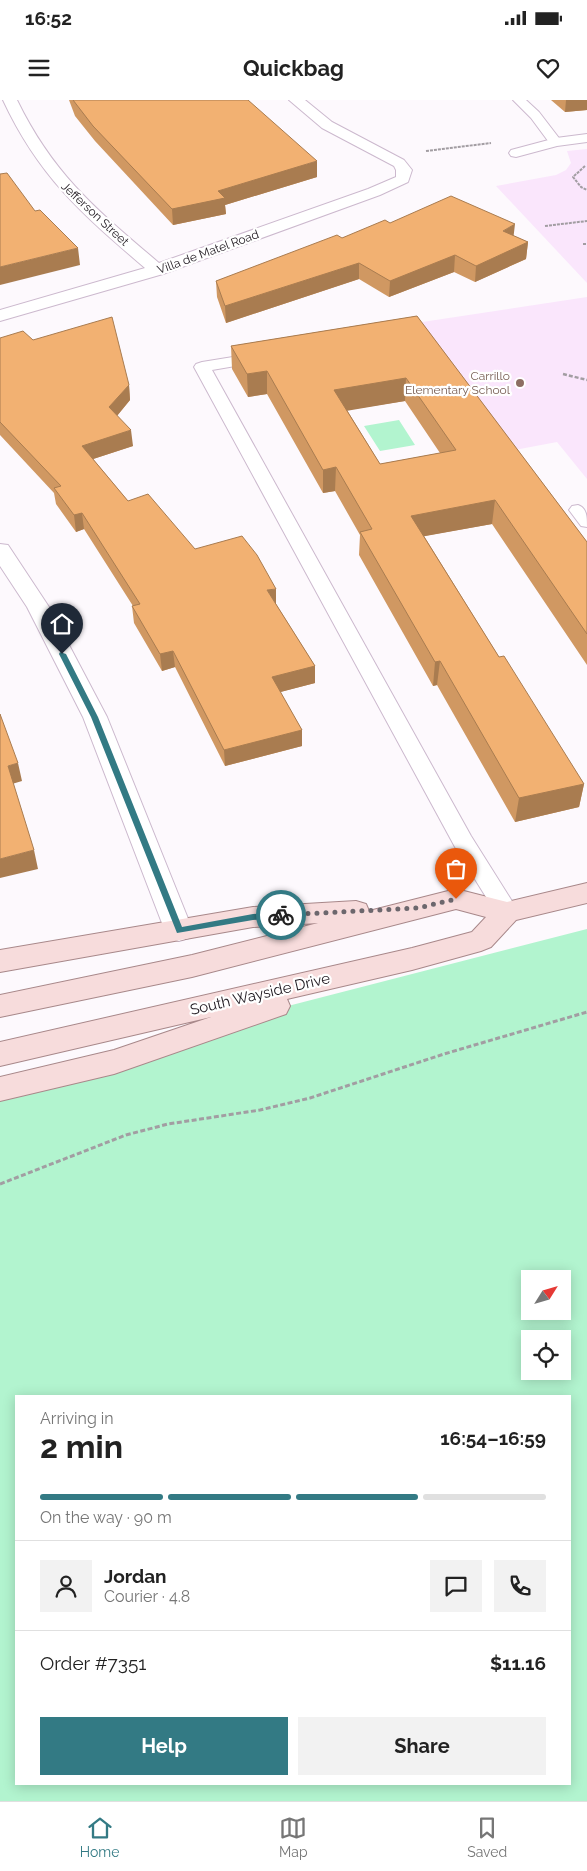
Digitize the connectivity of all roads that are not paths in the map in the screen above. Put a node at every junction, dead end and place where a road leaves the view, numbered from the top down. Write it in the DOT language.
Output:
graph roads {
  1 [pos="10,100"];
  2 [pos="296,100"];
  3 [pos="518,100"];
  4 [pos="587,138"];
  5 [pos="556,142"];
  6 [pos="516,153"];
  7 [pos="157,270"];
  8 [pos="0,316"];
  9 [pos="281,354"];
  10 [pos="0,550"];
  11 [pos="587,893"];
  12 [pos="418,908"];
  13 [pos="507,912"];
  14 [pos="179,931"];
  15 [pos="412,959"];
  16 [pos="0,961"];
  17 [pos="0,1006"];
  18 [pos="0,1054"];
  19 [pos="0,1089"];
  1 -- 7 [label="street, Jefferson Street"];
  2 -- 7 [label="street, Villa de Matel Road"];
  3 -- 5 [label="lane"];
  4 -- 5 [label="street"];
  5 -- 6 [label="street"];
  7 -- 8 [label="street, Villa de Matel Road"];
  9 -- 13 [label="lane"];
  10 -- 14 [label="street"];
  11 -- 13 [label="main road"];
  12 -- 13 [label="main road"];
  12 -- 14 [label="main road"];
  12 -- 17 [label="main road"];
  13 -- 15 [label="main road, South Wayside Drive"];
  14 -- 16 [label="main road"];
  15 -- 18 [label="main road, South Wayside Drive"];
  15 -- 19 [label="main road"];
}
